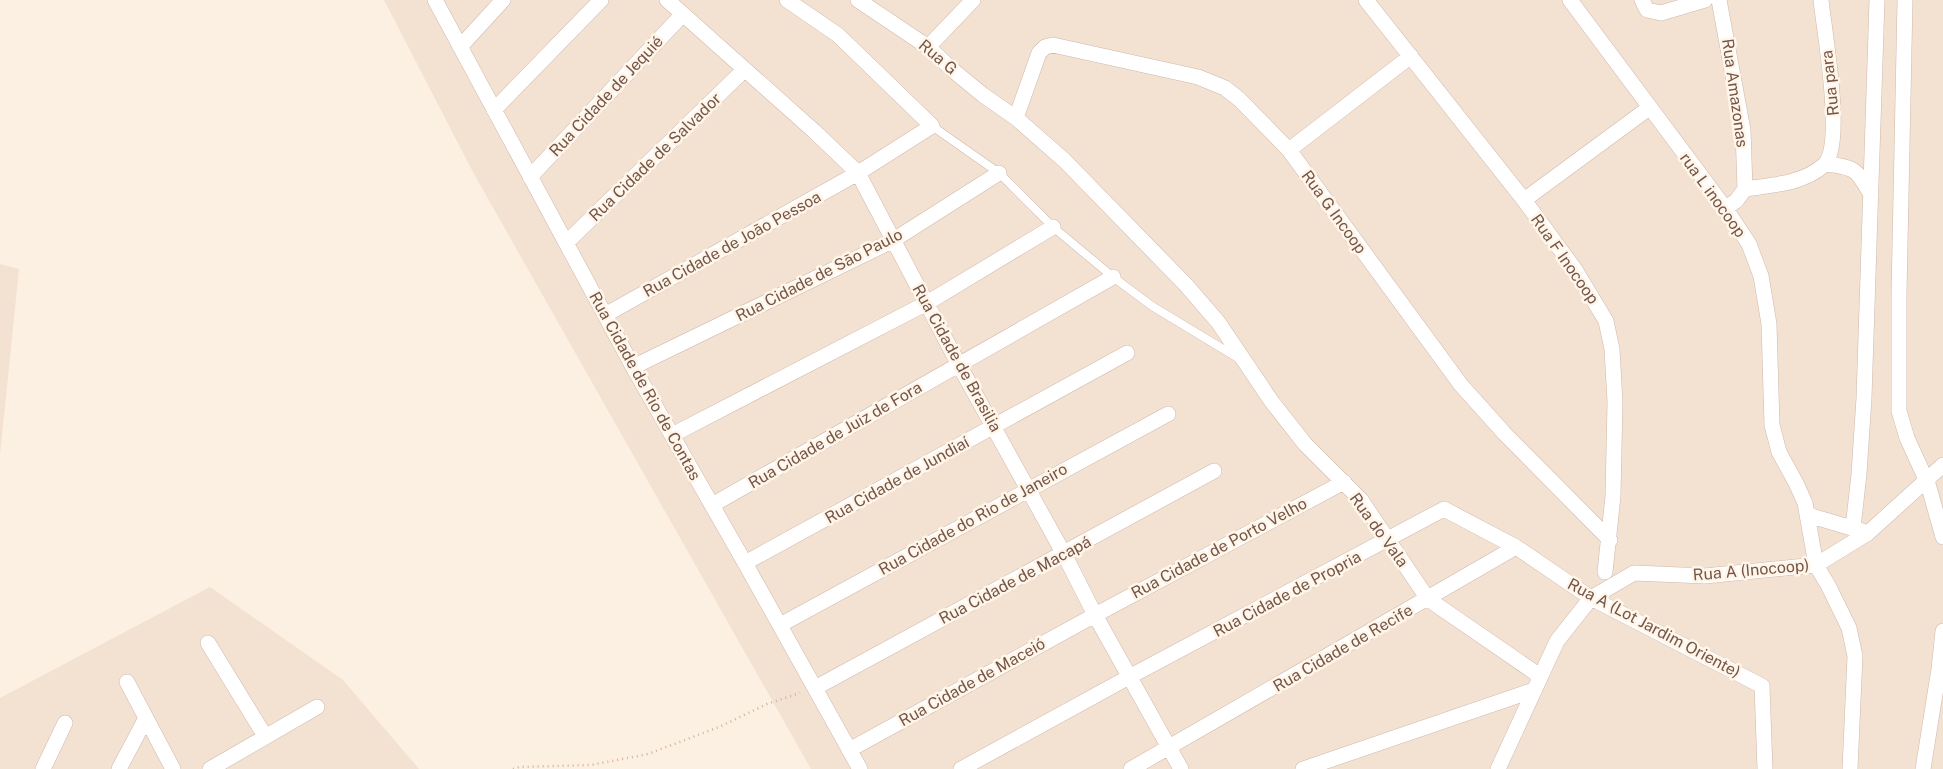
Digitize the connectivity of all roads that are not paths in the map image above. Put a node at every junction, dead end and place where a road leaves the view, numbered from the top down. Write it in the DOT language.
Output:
graph roads {
  1 [pos="435,0"];
  2 [pos="503,0"];
  3 [pos="600,0"];
  4 [pos="668,0"];
  5 [pos="786,0"];
  6 [pos="858,0"];
  7 [pos="973,0"];
  8 [pos="1366,0"];
  9 [pos="1570,0"];
  10 [pos="1642,0"];
  11 [pos="1705,0"];
  12 [pos="1719,0"];
  13 [pos="1821,0"];
  14 [pos="1877,0"];
  15 [pos="1905,0"];
  16 [pos="878,5"];
  17 [pos="682,15"];
  18 [pos="460,47"];
  19 [pos="928,47"];
  20 [pos="1411,56"];
  21 [pos="744,70"];
  22 [pos="1649,108"];
  23 [pos="494,110"];
  24 [pos="1016,118"];
  25 [pos="932,126"];
  26 [pos="1289,150"];
  27 [pos="1825,164"];
  28 [pos="858,173"];
  29 [pos="999,173"];
  30 [pos="530,177"];
  31 [pos="1745,189"];
  32 [pos="1872,197"];
  33 [pos="1524,200"];
  34 [pos="1725,208"];
  35 [pos="1053,227"];
  36 [pos="892,241"];
  37 [pos="566,244"];
  38 [pos="1113,277"];
  39 [pos="927,303"];
  40 [pos="605,315"];
  41 [pos="1127,353"];
  42 [pos="1244,362"];
  43 [pos="959,365"];
  44 [pos="633,367"];
  45 [pos="1168,414"];
  46 [pos="994,426"];
  47 [pos="672,435"];
  48 [pos="1943,466"];
  49 [pos="1214,471"];
  50 [pos="1344,482"];
  51 [pos="1927,482"];
  52 [pos="1027,489"];
  53 [pos="712,505"];
  54 [pos="1444,509"];
  55 [pos="1808,515"];
  56 [pos="1853,528"];
  57 [pos="1868,533"];
  58 [pos="1943,536"];
  59 [pos="1388,540"];
  60 [pos="1610,540"];
  61 [pos="1516,547"];
  62 [pos="1064,554"];
  63 [pos="745,563"];
  64 [pos="1816,565"];
  65 [pos="1605,572"];
  66 [pos="1591,598"];
  67 [pos="1428,599"];
  68 [pos="1095,614"];
  69 [pos="780,625"];
  70 [pos="1943,632"];
  71 [pos="208,643"];
  72 [pos="1537,674"];
  73 [pos="1129,677"];
  74 [pos="127,682"];
  75 [pos="814,688"];
  76 [pos="1534,690"];
  77 [pos="317,707"];
  78 [pos="146,718"];
  79 [pos="65,723"];
  80 [pos="265,736"];
  81 [pos="1168,747"];
  82 [pos="849,750"];
  83 [pos="43,769"];
  84 [pos="119,769"];
  85 [pos="173,769"];
  86 [pos="210,769"];
  87 [pos="860,769"];
  88 [pos="962,769"];
  89 [pos="1131,769"];
  90 [pos="1181,769"];
  91 [pos="1302,769"];
  92 [pos="1498,769"];
  93 [pos="1765,769"];
  94 [pos="1850,769"];
  95 [pos="1923,769"];
  1 -- 18 [label="street, Rua Cidade de Rio de Contas"];
  2 -- 18 [label="street"];
  3 -- 23 [label="street"];
  4 -- 17 [label="street, Rua Cidade de Brasilia"];
  5 -- 25 [label="street"];
  6 -- 16 [label="street, Rua G"];
  7 -- 19 [label="street"];
  8 -- 20 [label="street, Rua F Inocoop"];
  9 -- 22 [label="street, rua L inocoop"];
  10 -- 11 [label="street"];
  12 -- 31 [label="street, Rua Amazonas"];
  13 -- 27 [label="street, Rua para"];
  14 -- 32 [label="street"];
  15 -- 51 [label="street"];
  16 -- 19 [label="street, Rua G"];
  17 -- 21 [label="street, Rua Cidade de Brasilia"];
  17 -- 30 [label="street, Rua Cidade de Jequié"];
  18 -- 23 [label="street, Rua Cidade de Rio de Contas"];
  19 -- 24 [label="street, Rua G"];
  20 -- 26 [label="street"];
  20 -- 33 [label="street, Rua F Inocoop"];
  21 -- 28 [label="street, Rua Cidade de Brasilia"];
  21 -- 37 [label="street, Rua Cidade de Salvador"];
  22 -- 33 [label="street"];
  22 -- 34 [label="street, rua L inocoop"];
  23 -- 30 [label="street, Rua Cidade de Rio de Contas"];
  24 -- 26 [label="street, Rua G Incoop"];
  24 -- 42 [label="street, Rua G"];
  25 -- 28 [label="street, Rua Cidade de João Pessoa"];
  25 -- 29 [label="lane"];
  26 -- 60 [label="street, Rua G Incoop"];
  27 -- 31 [label="street"];
  27 -- 32 [label="street"];
  28 -- 36 [label="street, Rua Cidade de Brasilia"];
  28 -- 40 [label="street, Rua Cidade de João Pessoa"];
  29 -- 35 [label="lane"];
  29 -- 36 [label="street, Rua Cidade de São Paulo"];
  30 -- 37 [label="street, Rua Cidade de Rio de Contas"];
  31 -- 34 [label="street"];
  32 -- 56 [label="street"];
  33 -- 60 [label="street, Rua F Inocoop"];
  34 -- 55 [label="street, rua L inocoop"];
  35 -- 38 [label="lane"];
  35 -- 39 [label="street"];
  36 -- 39 [label="street, Rua Cidade de Brasilia"];
  36 -- 44 [label="street, Rua Cidade de São Paulo"];
  37 -- 40 [label="street, Rua Cidade de Rio de Contas"];
  38 -- 42 [label="lane"];
  38 -- 43 [label="street, Rua Cidade de Juiz de Fora"];
  39 -- 43 [label="street, Rua Cidade de Brasilia"];
  39 -- 47 [label="street"];
  40 -- 44 [label="street, Rua Cidade de Rio de Contas"];
  41 -- 46 [label="street, Rua Cidade de Jundiaí"];
  42 -- 50 [label="street, Rua do Vala"];
  43 -- 46 [label="street, Rua Cidade de Brasilia"];
  43 -- 53 [label="street, Rua Cidade de Juiz de Fora"];
  44 -- 47 [label="street, Rua Cidade de Rio de Contas"];
  45 -- 52 [label="street, Rua Cidade do Rio de Janeiro"];
  46 -- 52 [label="street, Rua Cidade de Brasilia"];
  46 -- 63 [label="street, Rua Cidade de Jundiaí"];
  47 -- 53 [label="street, Rua Cidade de Rio de Contas"];
  48 -- 51 [label="street, Rua A (Inocoop)"];
  49 -- 62 [label="street, Rua Cidade de Macapá"];
  50 -- 59 [label="street, Rua do Vala"];
  50 -- 68 [label="street, Rua Cidade de Porto Velho"];
  51 -- 57 [label="street, Rua A (Inocoop)"];
  51 -- 58 [label="street"];
  52 -- 62 [label="street, Rua Cidade de Brasilia"];
  52 -- 69 [label="street, Rua Cidade do Rio de Janeiro"];
  53 -- 63 [label="street, Rua Cidade de Rio de Contas"];
  54 -- 59 [label="street, Rua Cidade de Propria"];
  54 -- 61 [label="street, Rua A (Lot Jardim Oriente)"];
  55 -- 56 [label="street"];
  55 -- 64 [label="street, rua L inocoop"];
  56 -- 57 [label="street"];
  57 -- 64 [label="street, Rua A (Inocoop)"];
  59 -- 67 [label="street, Rua do Vala"];
  59 -- 73 [label="street, Rua Cidade de Propria"];
  60 -- 65 [label="street, Rua F Inocoop"];
  61 -- 66 [label="street, Rua A (Lot Jardim Oriente)"];
  61 -- 67 [label="street, Rua Cidade de Recife"];
  62 -- 68 [label="street, Rua Cidade de Brasilia"];
  62 -- 75 [label="street, Rua Cidade de Macapá"];
  63 -- 69 [label="street, Rua Cidade de Rio de Contas"];
  64 -- 66 [label="street, Rua A (Inocoop)"];
  64 -- 94 [label="street"];
  66 -- 76 [label="street"];
  66 -- 93 [label="street, Rua A (Lot Jardim Oriente)"];
  67 -- 72 [label="street"];
  67 -- 81 [label="street, Rua Cidade de Recife"];
  68 -- 73 [label="street, Rua Cidade de Brasilia"];
  68 -- 82 [label="street, Rua Cidade de Maceió"];
  69 -- 75 [label="street, Rua Cidade de Rio de Contas"];
  70 -- 95 [label="street"];
  71 -- 80 [label="street"];
  73 -- 81 [label="street, Rua Cidade de Brasilia"];
  73 -- 88 [label="street, Rua Cidade de Propria"];
  74 -- 78 [label="street"];
  75 -- 82 [label="street, Rua Cidade de Rio de Contas"];
  76 -- 91 [label="street"];
  76 -- 92 [label="street"];
  77 -- 80 [label="street"];
  78 -- 84 [label="street"];
  78 -- 85 [label="street"];
  79 -- 83 [label="street"];
  80 -- 86 [label="street"];
  81 -- 89 [label="street, Rua Cidade de Recife"];
  81 -- 90 [label="street, Rua Cidade de Brasilia"];
  82 -- 87 [label="street, Rua Cidade de Rio de Contas"];
}
